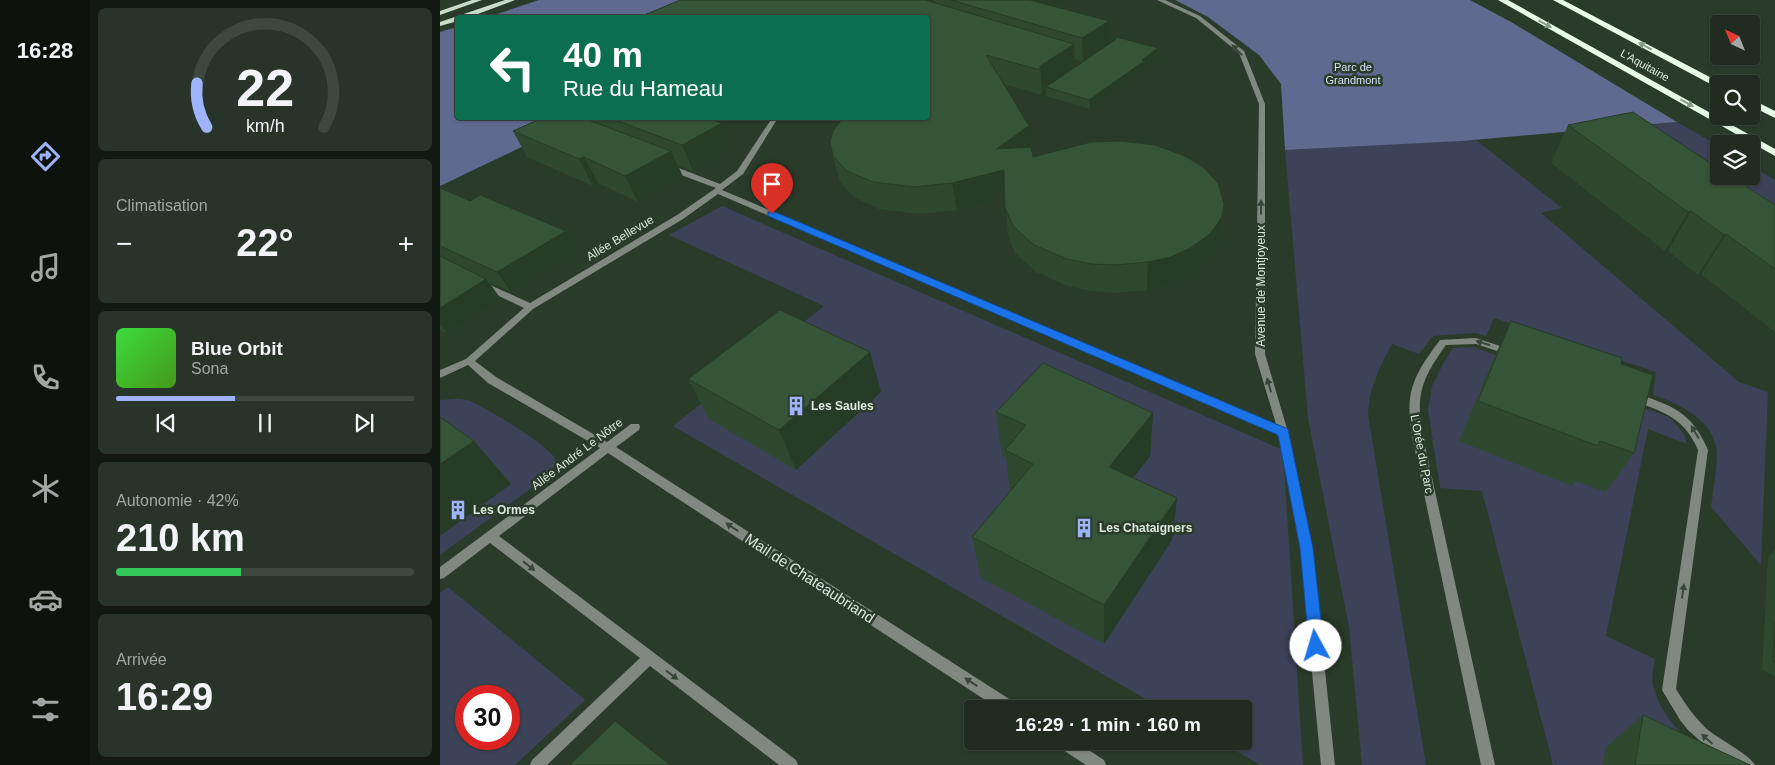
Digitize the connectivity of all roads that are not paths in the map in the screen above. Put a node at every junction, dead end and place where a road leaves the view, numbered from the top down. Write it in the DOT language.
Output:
graph roads {
  1 [pos="479,0"];
  2 [pos="512,0"];
  3 [pos="1160,0"];
  4 [pos="1502,0"];
  5 [pos="1557,0"];
  6 [pos="440,13"];
  7 [pos="467,15"];
  8 [pos="455,19"];
  9 [pos="440,24"];
  10 [pos="1710,80"];
  11 [pos="1760,107"];
  12 [pos="1775,115"];
  13 [pos="774,120"];
  14 [pos="1775,153"];
  15 [pos="656,162"];
  16 [pos="718,189"];
  17 [pos="476,281"];
  18 [pos="530,307"];
  19 [pos="1522,357"];
  20 [pos="468,361"];
  21 [pos="440,374"];
  22 [pos="1625,394"];
  23 [pos="635,427"];
  24 [pos="1283,432"];
  25 [pos="609,448"];
  26 [pos="490,536"];
  27 [pos="440,574"];
  28 [pos="649,658"];
  29 [pos="998,700"];
  30 [pos="1076,750"];
  31 [pos="537,765"];
  32 [pos="791,765"];
  33 [pos="1099,765"];
  34 [pos="1328,765"];
  35 [pos="1488,765"];
  36 [pos="1748,765"];
  1 -- 6 [label="main road"];
  2 -- 7 [label="main road"];
  24 -- 3 [label="street, Avenue de Montjoyeux, one-way"];
  4 -- 14 [label="highway, L'Aquitaine, one-way"];
  10 -- 5 [label="highway, L'Aquitaine, one-way"];
  8 -- 9 [label="main road"];
  11 -- 12 [label="highway"];
  13 -- 16 [label="street, Allée Bellevue"];
  15 -- 16 [label="street"];
  16 -- 18 [label="street, Allée Bellevue"];
  16 -- 24 [label="street"];
  17 -- 18 [label="street"];
  18 -- 20 [label="street, Allée Bellevue"];
  19 -- 35 [label="street, L'Orée du Parc, one-way"];
  20 -- 21 [label="street, Allée Bellevue"];
  20 -- 25 [label="street, Mail de Chateaubriand"];
  36 -- 22 [label="street, one-way"];
  23 -- 25 [label="street, Allée André Le Nôtre"];
  24 -- 34 [label="street, Avenue de Montjoyeux"];
  25 -- 26 [label="street, Allée André Le Nôtre"];
  29 -- 25 [label="street, Mail de Chateaubriand, one-way"];
  26 -- 27 [label="street, Allée André Le Nôtre"];
  26 -- 28 [label="street, one-way"];
  28 -- 31 [label="street"];
  28 -- 32 [label="street, one-way"];
  30 -- 33 [label="street"];
}
